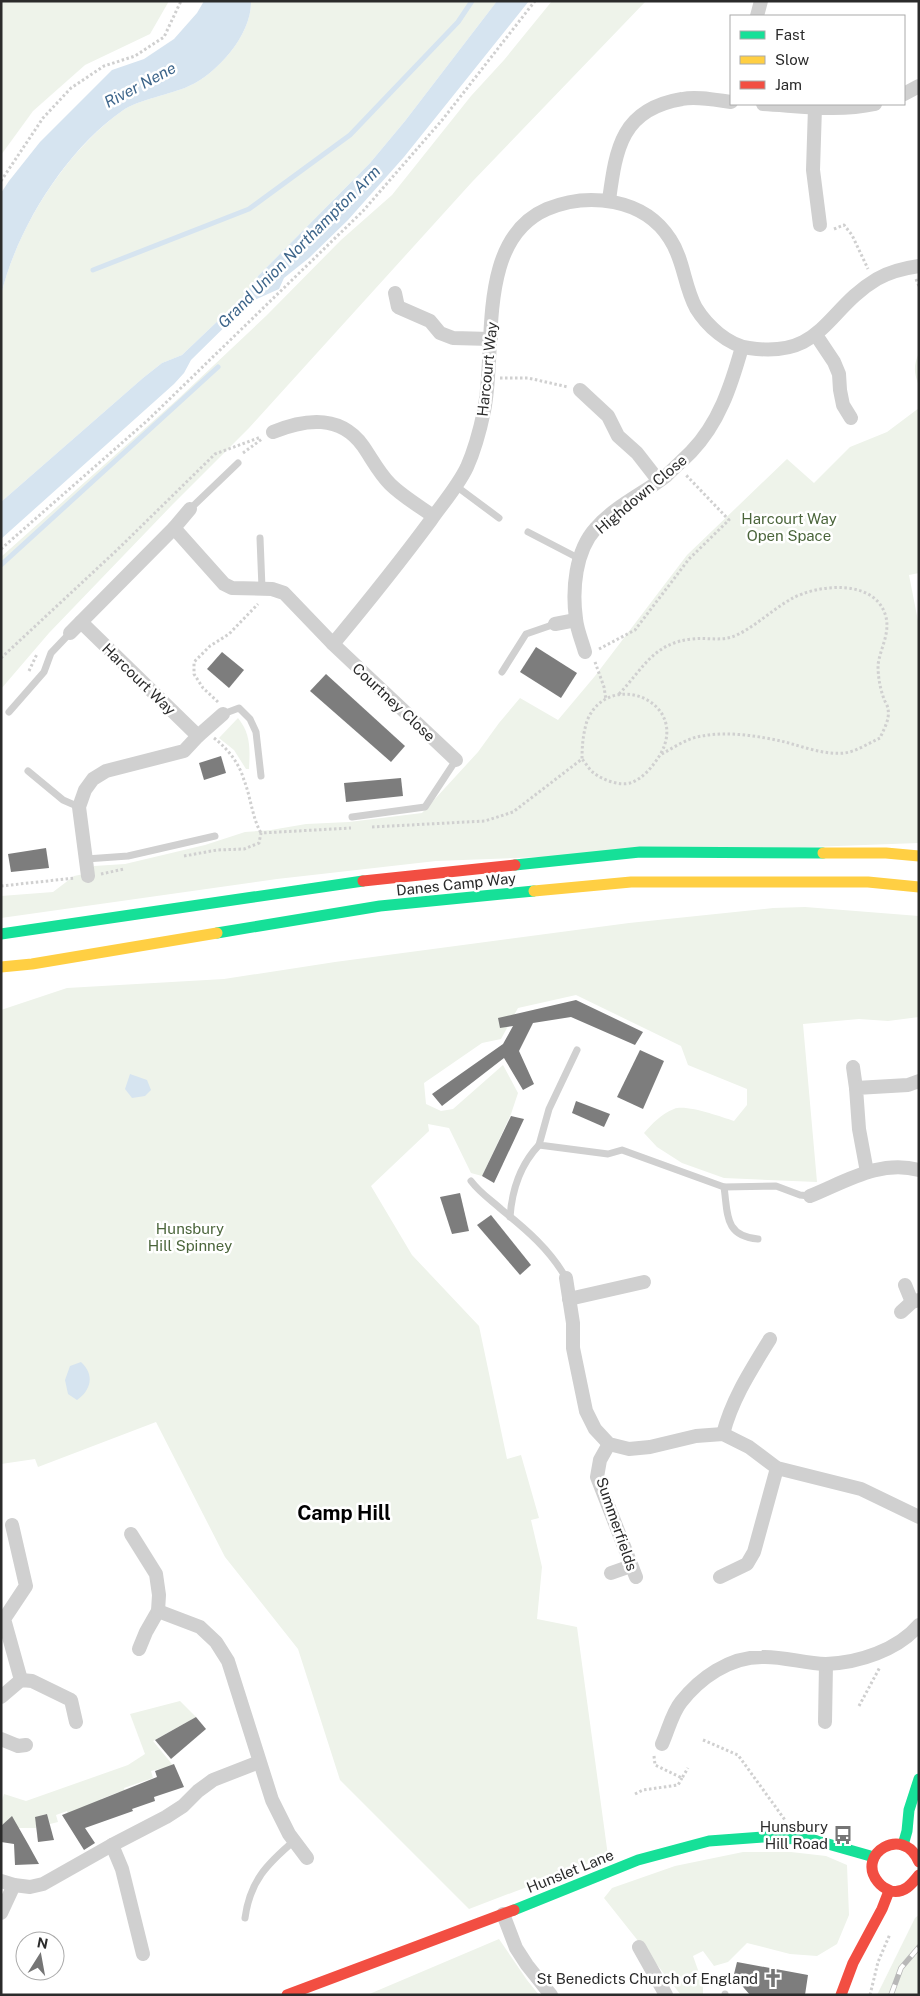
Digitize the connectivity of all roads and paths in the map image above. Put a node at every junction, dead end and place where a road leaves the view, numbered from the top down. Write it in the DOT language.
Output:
graph roads {
  1 [pos="181,1"];
  2 [pos="535,1"];
  3 [pos="761,1"];
  4 [pos="757,15"];
  5 [pos="919,86"];
  6 [pos="905,93"];
  7 [pos="730,102"];
  8 [pos="776,105"];
  9 [pos="871,105"];
  10 [pos="815,108"];
  11 [pos="1,181"];
  12 [pos="608,200"];
  13 [pos="820,225"];
  14 [pos="919,266"];
  15 [pos="874,281"];
  16 [pos="395,293"];
  17 [pos="816,335"];
  18 [pos="490,340"];
  19 [pos="742,347"];
  20 [pos="487,378"];
  21 [pos="580,390"];
  22 [pos="851,418"];
  23 [pos="273,432"];
  24 [pos="238,464"];
  25 [pos="677,465"];
  26 [pos="658,480"];
  27 [pos="456,486"];
  28 [pos="190,509"];
  29 [pos="433,516"];
  30 [pos="499,518"];
  31 [pos="174,528"];
  32 [pos="528,532"];
  33 [pos="260,538"];
  34 [pos="1,550"];
  35 [pos="580,559"];
  36 [pos="267,588"];
  37 [pos="576,620"];
  38 [pos="81,622"];
  39 [pos="555,624"];
  40 [pos="70,633"];
  41 [pos="334,644"];
  42 [pos="40,649"];
  43 [pos="585,652"];
  44 [pos="1,658"];
  45 [pos="502,672"];
  46 [pos="26,676"];
  47 [pos="619,694"];
  48 [pos="606,700"];
  49 [pos="9,712"];
  50 [pos="226,713"];
  51 [pos="201,733"];
  52 [pos="660,756"];
  53 [pos="582,759"];
  54 [pos="456,760"];
  55 [pos="28,771"];
  56 [pos="261,776"];
  57 [pos="79,807"];
  58 [pos="352,818"];
  59 [pos="368,827"];
  60 [pos="359,828"];
  61 [pos="261,833"];
  62 [pos="216,836"];
  63 [pos="919,856"];
  64 [pos="178,858"];
  65 [pos="86,859"];
  66 [pos="132,867"];
  67 [pos="88,876"];
  68 [pos="1,886"];
  69 [pos="919,887"];
  70 [pos="1,934"];
  71 [pos="1,967"];
  72 [pos="577,1050"];
  73 [pos="853,1067"];
  74 [pos="919,1080"];
  75 [pos="856,1088"];
  76 [pos="539,1144"];
  77 [pos="919,1170"];
  78 [pos="867,1172"];
  79 [pos="471,1181"];
  80 [pos="724,1187"];
  81 [pos="810,1196"];
  82 [pos="510,1217"];
  83 [pos="758,1239"];
  84 [pos="566,1278"];
  85 [pos="644,1282"];
  86 [pos="905,1285"];
  87 [pos="569,1299"];
  88 [pos="915,1301"];
  89 [pos="901,1312"];
  90 [pos="770,1339"];
  91 [pos="723,1434"];
  92 [pos="609,1444"];
  93 [pos="777,1468"];
  94 [pos="919,1517"];
  95 [pos="12,1525"];
  96 [pos="131,1534"];
  97 [pos="611,1573"];
  98 [pos="720,1577"];
  99 [pos="158,1611"];
  100 [pos="2,1618"];
  101 [pos="919,1625"];
  102 [pos="139,1649"];
  103 [pos="826,1664"];
  104 [pos="882,1664"];
  105 [pos="21,1680"];
  106 [pos="1,1697"];
  107 [pos="859,1706"];
  108 [pos="76,1722"];
  109 [pos="826,1722"];
  110 [pos="1,1739"];
  111 [pos="702,1740"];
  112 [pos="26,1745"];
  113 [pos="658,1747"];
  114 [pos="259,1762"];
  115 [pos="688,1768"];
  116 [pos="682,1778"];
  117 [pos="919,1779"];
  118 [pos="635,1794"];
  119 [pos="787,1822"];
  120 [pos="294,1841"];
  121 [pos="112,1844"];
  122 [pos="903,1845"];
  123 [pos="874,1857"];
  124 [pos="307,1858"];
  125 [pos="919,1862"];
  126 [pos="919,1875"];
  127 [pos="8,1883"];
  128 [pos="889,1891"];
  129 [pos="1,1913"];
  130 [pos="503,1914"];
  131 [pos="245,1918"];
  132 [pos="892,1930"];
  133 [pos="640,1947"];
  134 [pos="143,1954"];
  135 [pos="287,1995"];
  136 [pos="551,1995"];
  137 [pos="666,1995"];
  138 [pos="841,1995"];
  139 [pos="870,1995"];
  1 -- 11 [label="path"];
  2 -- 34 [label="path"];
  3 -- 4 [label="street"];
  5 -- 6 [label="street"];
  7 -- 12 [label="street"];
  8 -- 10 [label="street"];
  9 -- 10 [label="street"];
  10 -- 13 [label="street"];
  12 -- 18 [label="street, Harcourt Way"];
  12 -- 19 [label="street, Harcourt Way"];
  13 -- 15 [label="path"];
  14 -- 15 [label="street, Harcourt Way"];
  15 -- 17 [label="street, Harcourt Way"];
  16 -- 18 [label="street"];
  17 -- 19 [label="street, Harcourt Way"];
  17 -- 22 [label="street"];
  18 -- 20 [label="street, Harcourt Way"];
  19 -- 25 [label="street, Highdown Close"];
  20 -- 21 [label="path"];
  20 -- 27 [label="street, Harcourt Way"];
  21 -- 26 [label="street"];
  23 -- 29 [label="street"];
  23 -- 44 [label="path"];
  24 -- 28 [label="lane"];
  25 -- 26 [label="street, Highdown Close"];
  25 -- 48 [label="path"];
  26 -- 35 [label="street, Highdown Close"];
  27 -- 29 [label="street, Harcourt Way"];
  27 -- 30 [label="lane"];
  28 -- 31 [label="street"];
  29 -- 41 [label="street, Harcourt Way"];
  31 -- 36 [label="street"];
  31 -- 38 [label="street"];
  32 -- 35 [label="lane"];
  33 -- 36 [label="lane"];
  35 -- 37 [label="street, Highdown Close"];
  36 -- 41 [label="street"];
  36 -- 50 [label="path"];
  37 -- 39 [label="street"];
  37 -- 43 [label="street, Highdown Close"];
  38 -- 40 [label="street"];
  38 -- 51 [label="street, Harcourt Way"];
  39 -- 45 [label="lane"];
  40 -- 49 [label="lane"];
  41 -- 54 [label="street, Courtney Close"];
  42 -- 46 [label="path"];
  47 -- 48 [label="path"];
  47 -- 52 [label="path"];
  47 -- 52 [label="path"];
  48 -- 53 [label="path"];
  50 -- 51 [label="street"];
  50 -- 56 [label="lane"];
  51 -- 57 [label="street"];
  51 -- 61 [label="path"];
  52 -- 53 [label="path"];
  53 -- 59 [label="path"];
  54 -- 58 [label="lane"];
  55 -- 57 [label="lane"];
  57 -- 65 [label="street"];
  60 -- 61 [label="path"];
  61 -- 64 [label="path"];
  62 -- 65 [label="lane"];
  63 -- 70 [label="main road, Danes Camp Way"];
  65 -- 67 [label="street"];
  66 -- 67 [label="path"];
  67 -- 68 [label="path"];
  69 -- 71 [label="main road, Danes Camp Way"];
  72 -- 76 [label="lane"];
  73 -- 75 [label="street"];
  74 -- 75 [label="street"];
  75 -- 78 [label="street"];
  76 -- 80 [label="lane"];
  76 -- 82 [label="lane"];
  77 -- 78 [label="street"];
  78 -- 81 [label="street"];
  79 -- 82 [label="lane"];
  80 -- 81 [label="lane"];
  80 -- 83 [label="lane"];
  82 -- 84 [label="lane"];
  84 -- 87 [label="street"];
  85 -- 87 [label="street"];
  86 -- 88 [label="street"];
  87 -- 92 [label="street"];
  88 -- 89 [label="street"];
  90 -- 91 [label="street"];
  91 -- 92 [label="street"];
  91 -- 93 [label="street"];
  92 -- 97 [label="street, Summerfields"];
  93 -- 94 [label="street"];
  93 -- 98 [label="street"];
  95 -- 100 [label="street"];
  96 -- 99 [label="street"];
  99 -- 102 [label="street"];
  99 -- 114 [label="street"];
  100 -- 105 [label="street"];
  101 -- 103 [label="street"];
  103 -- 109 [label="street"];
  103 -- 113 [label="street"];
  104 -- 107 [label="path"];
  105 -- 106 [label="street"];
  105 -- 108 [label="street"];
  110 -- 112 [label="street"];
  111 -- 119 [label="path"];
  113 -- 116 [label="path"];
  114 -- 120 [label="street"];
  114 -- 121 [label="street"];
  115 -- 116 [label="path"];
  116 -- 118 [label="path"];
  117 -- 122 [label="main road"];
  120 -- 124 [label="street"];
  120 -- 131 [label="lane"];
  121 -- 127 [label="street"];
  121 -- 134 [label="street"];
  122 -- 123 [label="main road"];
  122 -- 125 [label="main road"];
  123 -- 128 [label="main road"];
  123 -- 130 [label="main road, Hunslet Lane"];
  126 -- 128 [label="main road"];
  127 -- 129 [label="street"];
  128 -- 138 [label="main road"];
  130 -- 135 [label="main road, Hunslet Lane"];
  130 -- 136 [label="street"];
  132 -- 139 [label="path"];
  133 -- 137 [label="street"];
}
